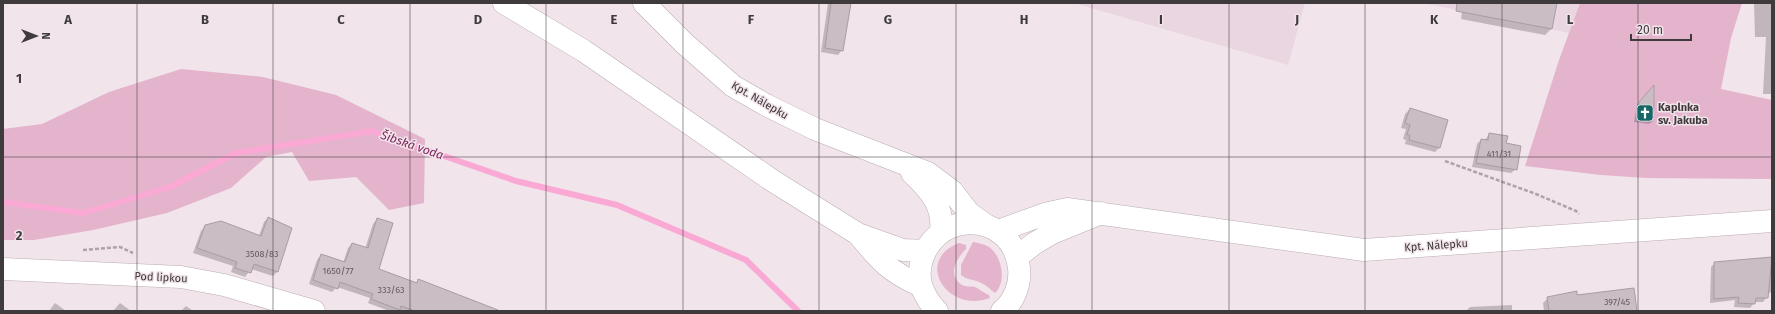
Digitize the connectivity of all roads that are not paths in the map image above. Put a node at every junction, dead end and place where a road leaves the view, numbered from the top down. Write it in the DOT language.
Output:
graph roads {
  1 [pos="504,3"];
  2 [pos="644,3"];
  3 [pos="899,162"];
  4 [pos="1102,213"];
  5 [pos="1772,221"];
  6 [pos="992,228"];
  7 [pos="941,232"];
  8 [pos="858,234"];
  9 [pos="925,251"];
  10 [pos="1017,256"];
  11 [pos="3,269"];
  12 [pos="921,286"];
  13 [pos="1013,306"];
  14 [pos="314,311"];
  15 [pos="937,311"];
  1 -- 8 [label="main road"];
  2 -- 3 [label="main road, Kpt. Nálepku"];
  3 -- 6 [label="main road, Kpt. Nálepku"];
  3 -- 7 [label="main road, Kpt. Nálepku"];
  4 -- 5 [label="main road, Kpt. Nálepku"];
  4 -- 6 [label="main road, Kpt. Nálepku"];
  4 -- 10 [label="main road, Kpt. Nálepku"];
  6 -- 7 [label="main road"];
  6 -- 10 [label="main road"];
  7 -- 9 [label="main road"];
  8 -- 9 [label="main road"];
  8 -- 12 [label="main road"];
  9 -- 12 [label="main road"];
  10 -- 13 [label="main road"];
  11 -- 14 [label="main road, Pod lipkou"];
  12 -- 15 [label="main road"];
}
